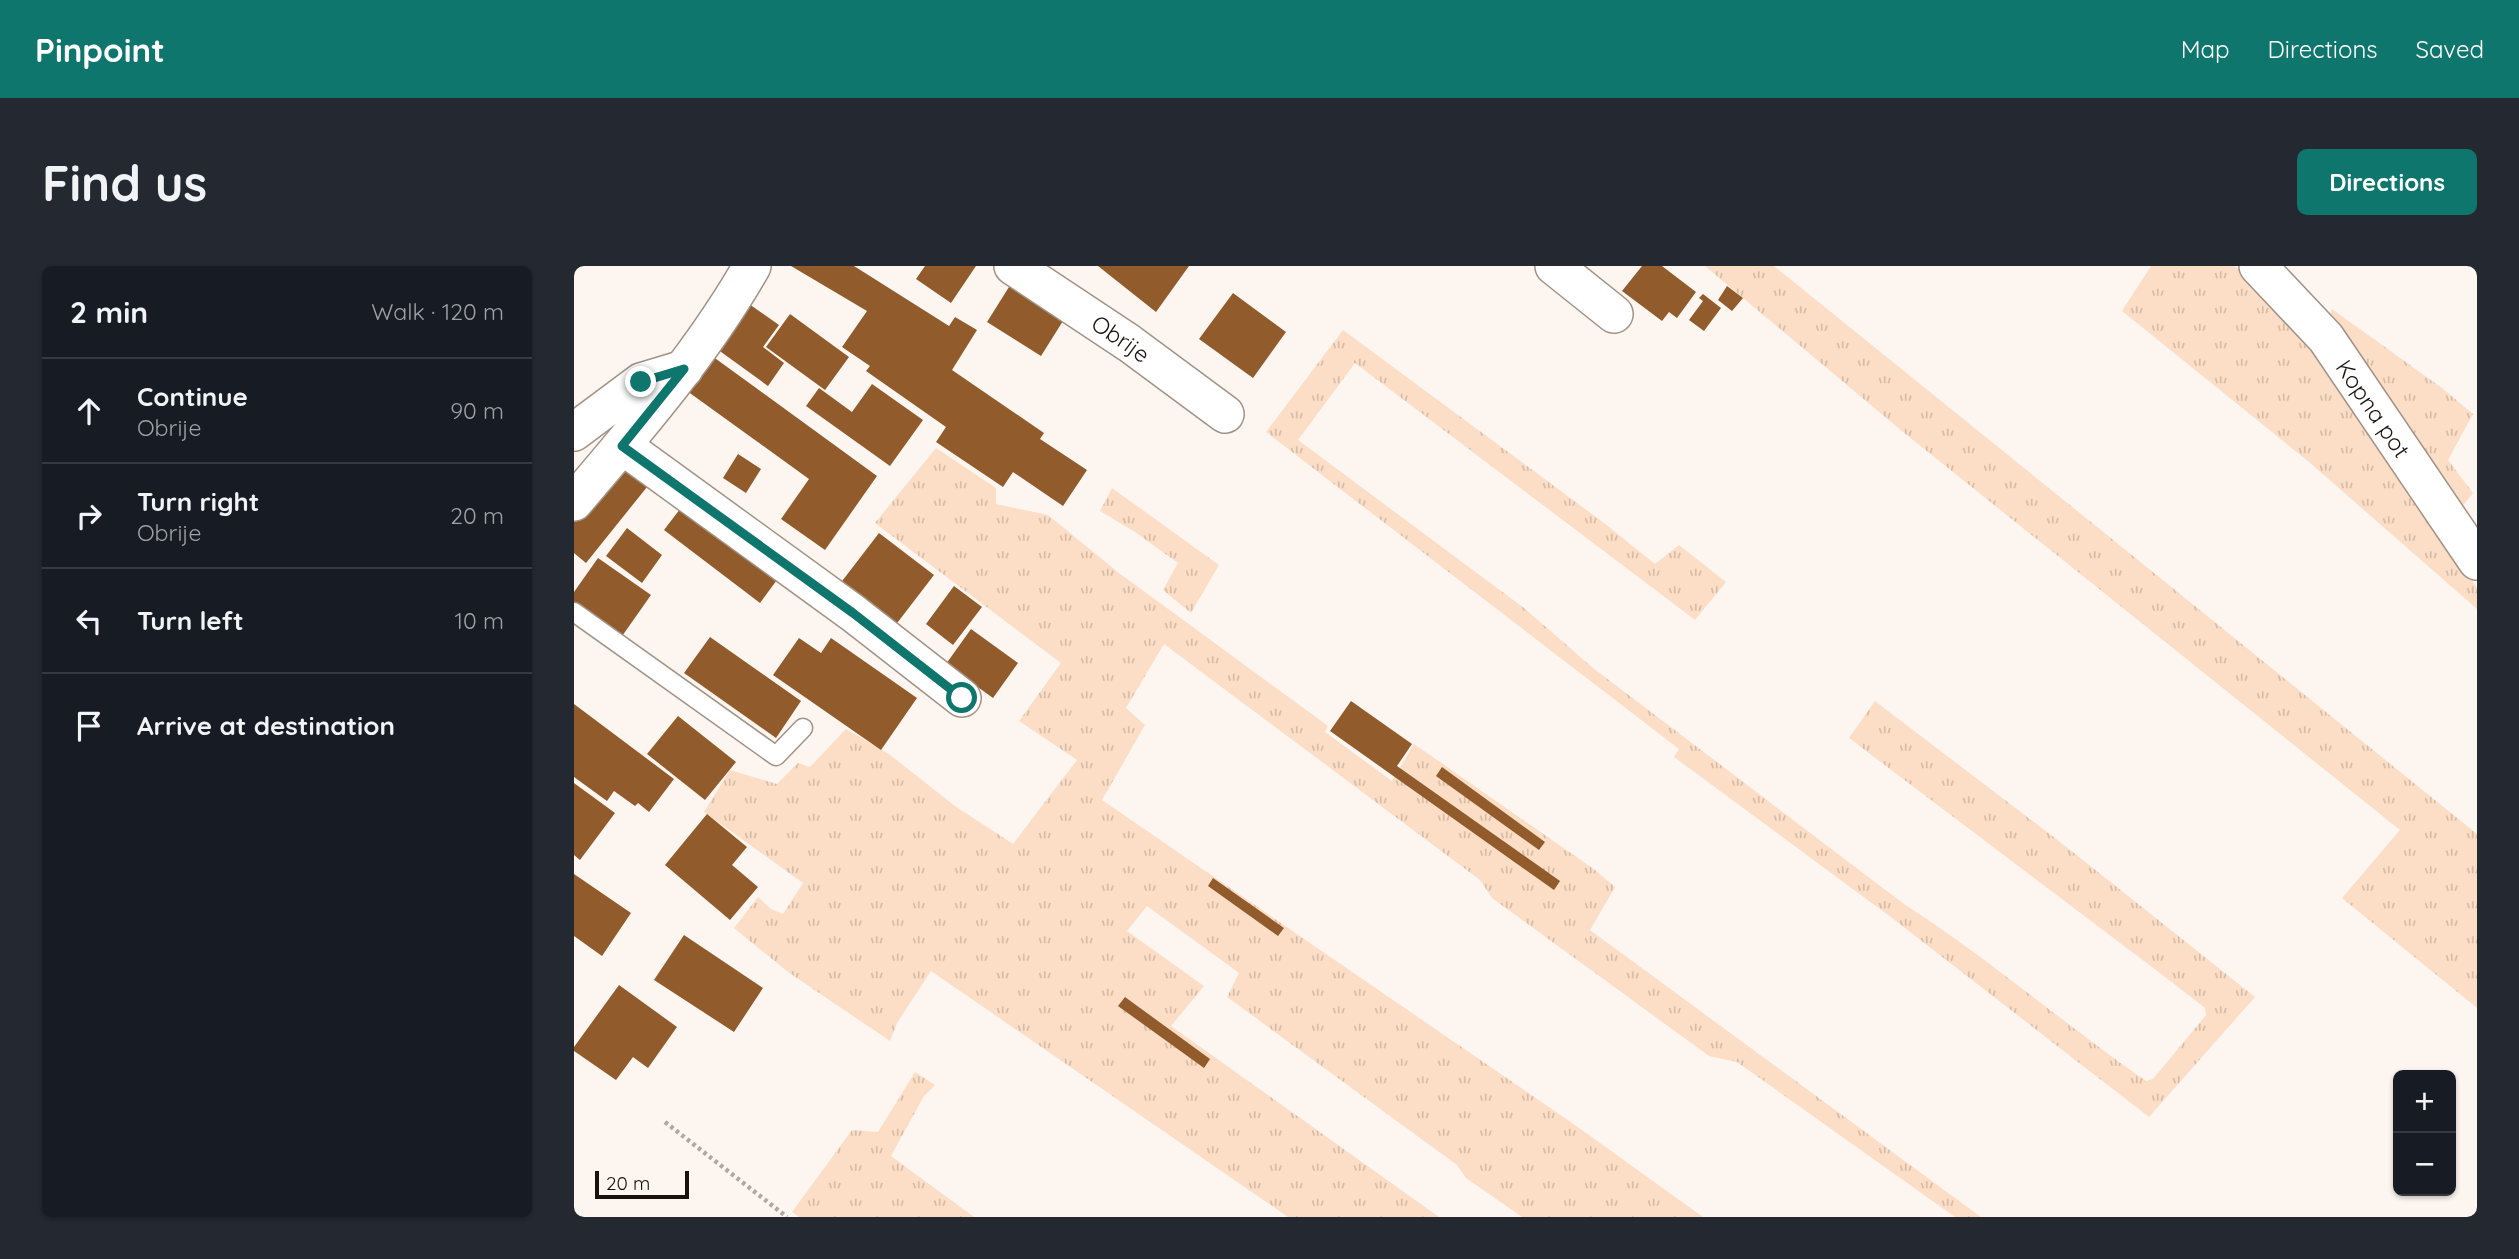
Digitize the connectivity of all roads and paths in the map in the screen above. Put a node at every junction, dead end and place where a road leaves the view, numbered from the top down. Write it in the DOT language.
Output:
graph roads {
  1 [pos="751,266"];
  2 [pos="1013,266"];
  3 [pos="1554,266"];
  4 [pos="2258,266"];
  5 [pos="1614,314"];
  6 [pos="684,369"];
  7 [pos="1225,414"];
  8 [pos="574,432"];
  9 [pos="622,446"];
  10 [pos="574,502"];
  11 [pos="2477,561"];
  12 [pos="574,612"];
  13 [pos="962,698"];
  14 [pos="803,728"];
  15 [pos="665,1122"];
  16 [pos="787,1217"];
  1 -- 6 [label="street"];
  2 -- 7 [label="street, Obrije"];
  3 -- 5 [label="street"];
  4 -- 11 [label="street, Kopna pot"];
  6 -- 8 [label="street"];
  6 -- 9 [label="street"];
  9 -- 10 [label="street"];
  9 -- 13 [label="street"];
  12 -- 14 [label="lane"];
  15 -- 16 [label="path"];
}
